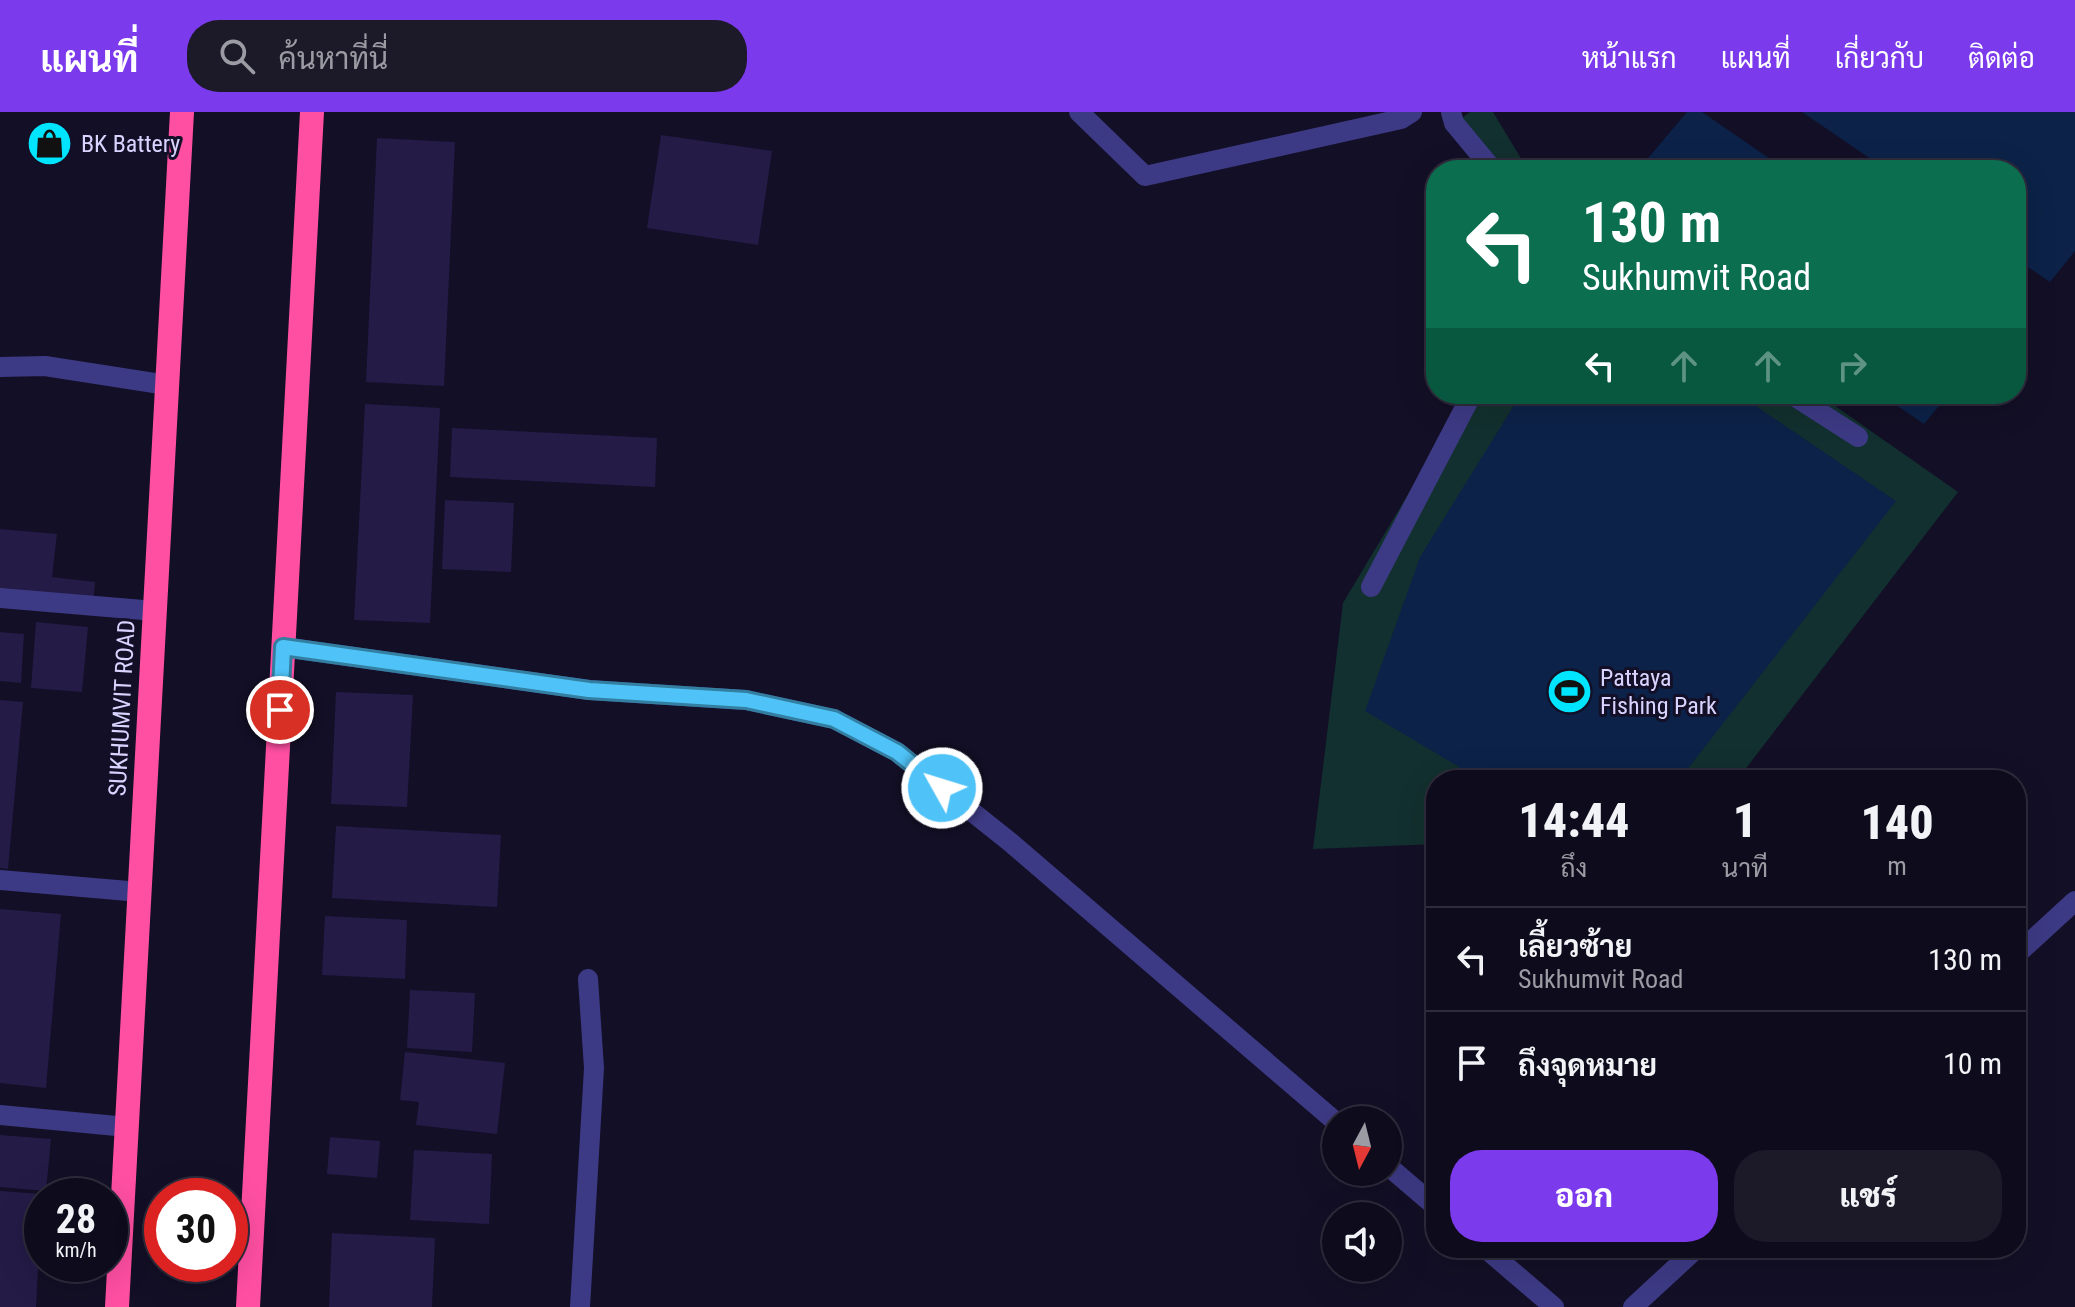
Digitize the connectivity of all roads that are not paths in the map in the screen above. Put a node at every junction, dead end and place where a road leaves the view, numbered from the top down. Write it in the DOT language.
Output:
graph roads {
  1 [pos="182,112"];
  2 [pos="312,112"];
  3 [pos="1079,112"];
  4 [pos="1412,112"];
  5 [pos="1451,112"];
  6 [pos="1485,160"];
  7 [pos="0,367"];
  8 [pos="167,385"];
  9 [pos="1467,404"];
  10 [pos="1807,404"];
  11 [pos="1858,437"];
  12 [pos="1371,587"];
  13 [pos="0,598"];
  14 [pos="155,611"];
  15 [pos="283,647"];
  16 [pos="0,880"];
  17 [pos="140,892"];
  18 [pos="2075,901"];
  19 [pos="2026,946"];
  20 [pos="588,979"];
  21 [pos="1322,1110"];
  22 [pos="0,1115"];
  23 [pos="127,1127"];
  24 [pos="1402,1178"];
  25 [pos="1426,1198"];
  26 [pos="1497,1258"];
  27 [pos="1686,1258"];
  28 [pos="117,1307"];
  29 [pos="248,1307"];
  30 [pos="580,1307"];
  31 [pos="1554,1307"];
  32 [pos="1633,1307"];
  1 -- 8 [label="highway, SUKHUMVIT ROAD"];
  2 -- 15 [label="highway"];
  3 -- 4 [label="street"];
  5 -- 6 [label="street"];
  7 -- 8 [label="street"];
  8 -- 14 [label="highway, SUKHUMVIT ROAD"];
  9 -- 12 [label="street"];
  10 -- 11 [label="street"];
  13 -- 14 [label="street"];
  14 -- 17 [label="highway, SUKHUMVIT ROAD"];
  15 -- 21 [label="street"];
  15 -- 29 [label="highway"];
  16 -- 17 [label="street"];
  17 -- 23 [label="highway, SUKHUMVIT ROAD"];
  18 -- 19 [label="street"];
  20 -- 30 [label="street"];
  22 -- 23 [label="street"];
  23 -- 28 [label="highway, SUKHUMVIT ROAD"];
  24 -- 25 [label="street"];
  26 -- 31 [label="street"];
  27 -- 32 [label="street"];
}
